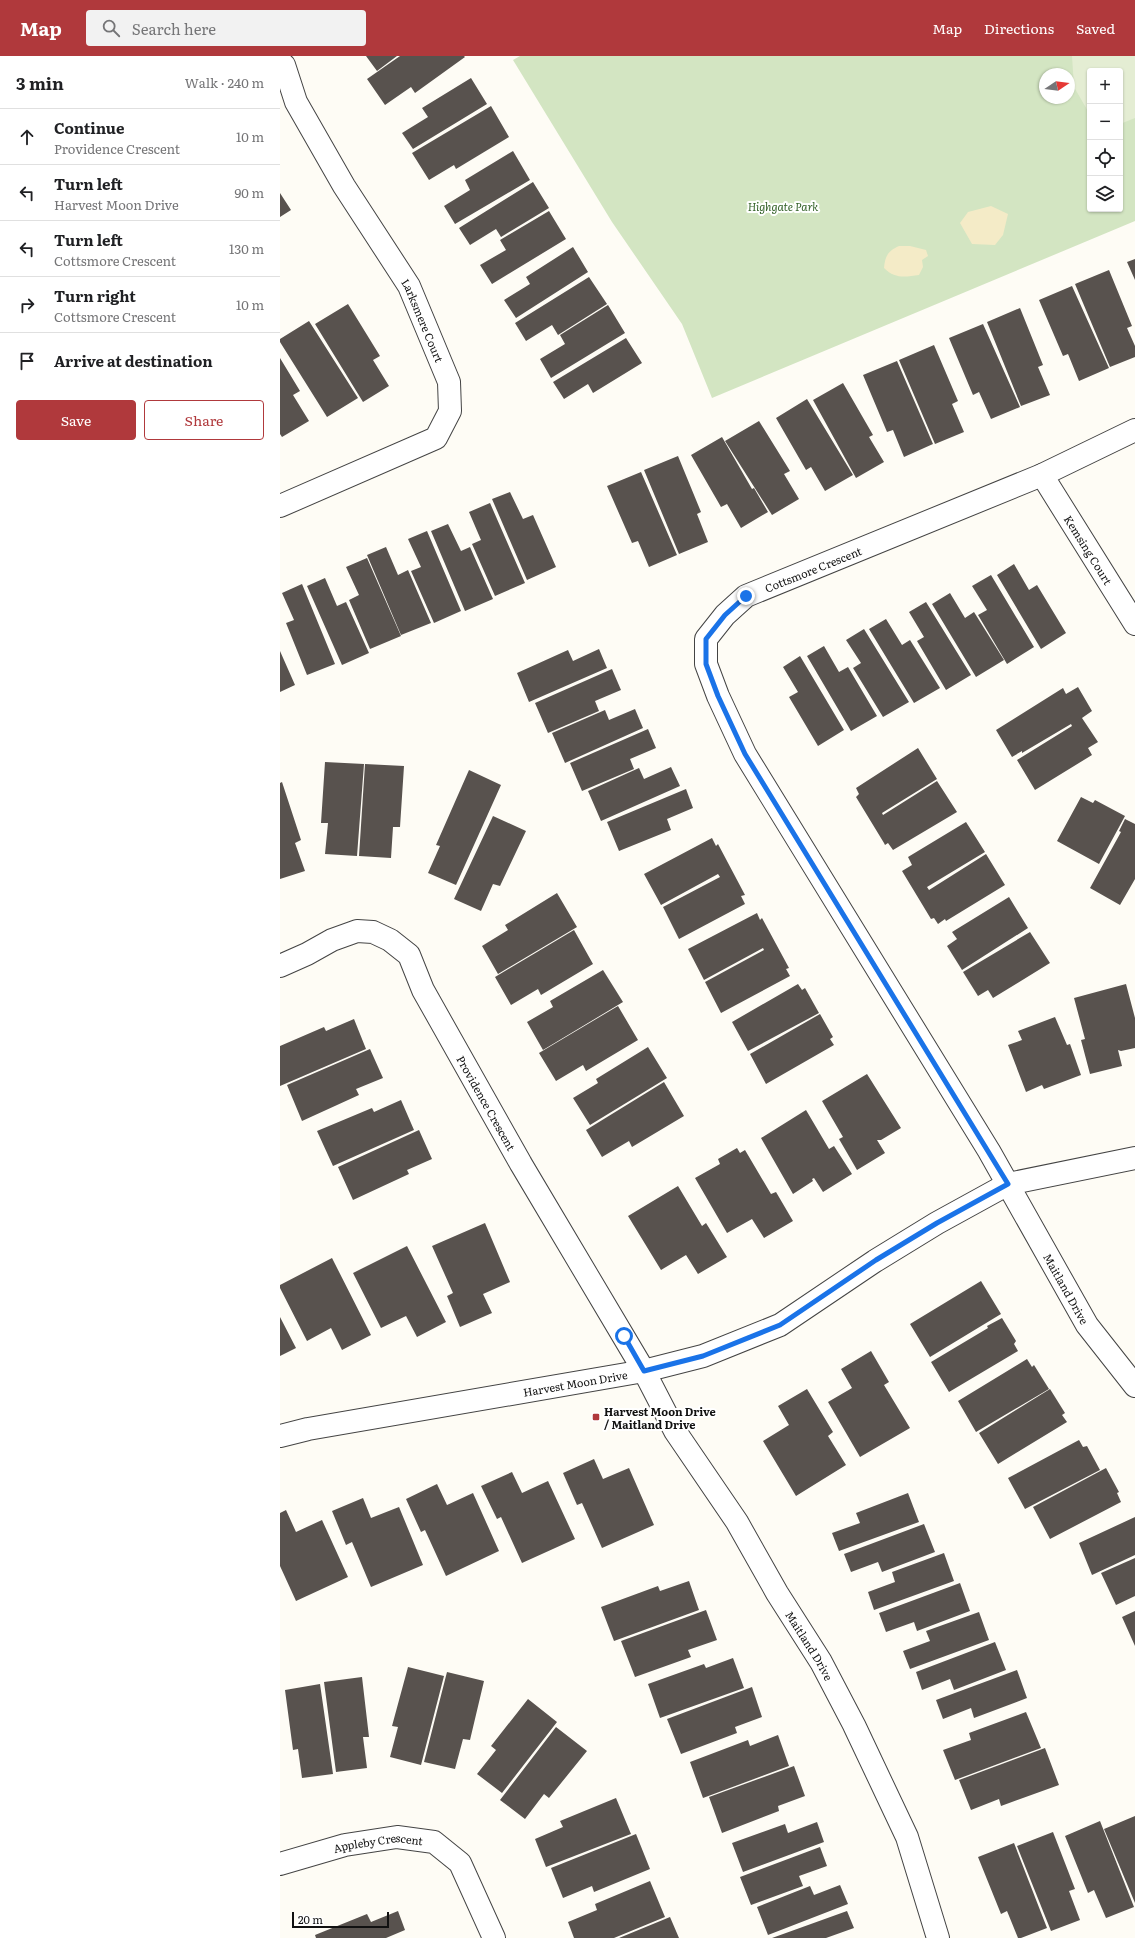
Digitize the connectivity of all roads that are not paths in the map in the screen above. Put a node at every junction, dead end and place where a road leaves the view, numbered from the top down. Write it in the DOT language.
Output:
graph roads {
  1 [pos="280,62"];
  2 [pos="1135,430"];
  3 [pos="1042,475"];
  4 [pos="280,506"];
  5 [pos="1135,624"];
  6 [pos="280,966"];
  7 [pos="1135,1158"];
  8 [pos="1008,1184"];
  9 [pos="644,1371"];
  10 [pos="1135,1386"];
  11 [pos="280,1436"];
  12 [pos="280,1864"];
  13 [pos="494,1938"];
  14 [pos="938,1938"];
  1 -- 4 [label="street, Larksmere Court"];
  2 -- 3 [label="street, Cottsmore Crescent"];
  3 -- 5 [label="street, Kemsing Court"];
  3 -- 8 [label="street, Cottsmore Crescent"];
  6 -- 9 [label="street, Providence Crescent"];
  7 -- 8 [label="street, Harvest Moon Drive"];
  8 -- 9 [label="street, Harvest Moon Drive"];
  8 -- 10 [label="street, Maitland Drive"];
  9 -- 11 [label="street, Harvest Moon Drive"];
  9 -- 14 [label="street, Maitland Drive"];
  12 -- 13 [label="street, Appleby Crescent"];
}
